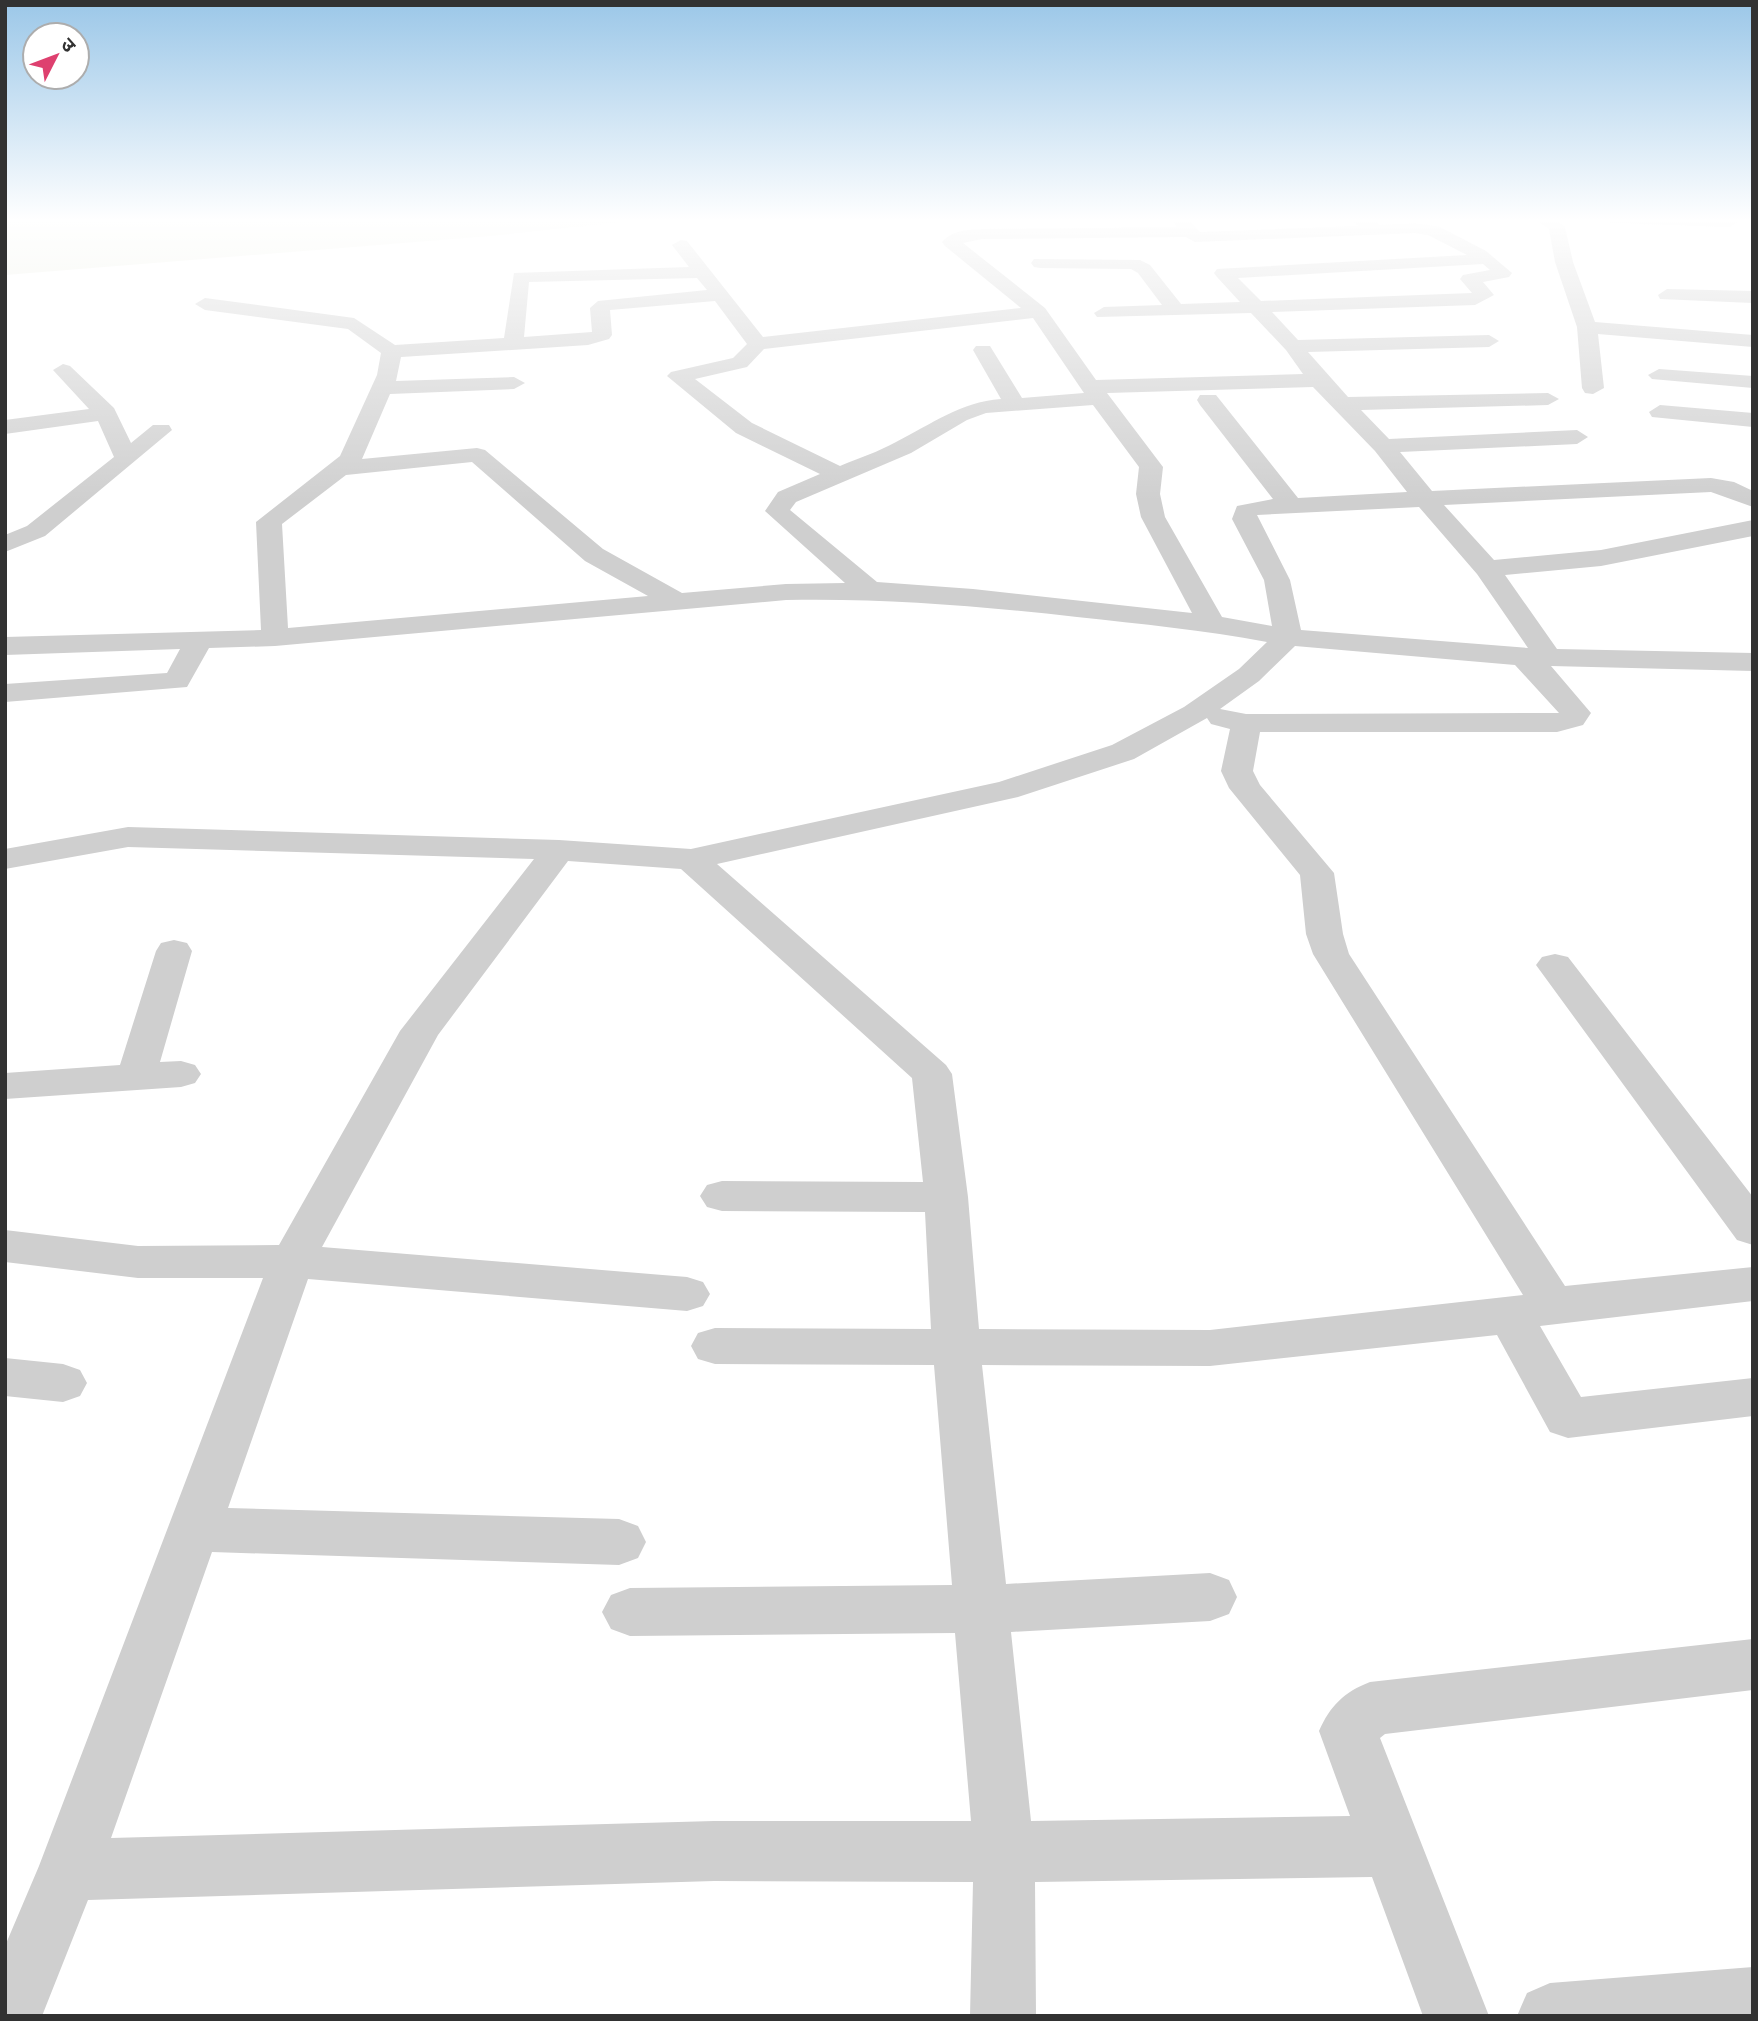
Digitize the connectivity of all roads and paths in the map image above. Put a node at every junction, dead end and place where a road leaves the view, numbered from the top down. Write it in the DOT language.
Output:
graph roads {
  1 [pos="267,312"];
  2 [pos="516,312"];
  3 [pos="600,312"];
  4 [pos="732,312"];
  5 [pos="1047,312"];
  6 [pos="1120,312"];
  7 [pos="1262,312"];
  8 [pos="1582,312"];
  9 [pos="1104,313"];
  10 [pos="1062,323"];
  11 [pos="1587,327"];
  12 [pos="1489,341"];
  13 [pos="1753,341"];
  14 [pos="513,343"];
  15 [pos="758,344"];
  16 [pos="1293,346"];
  17 [pos="983,350"];
  18 [pos="391,351"];
  19 [pos="1652,352"];
  20 [pos="63,370"];
  21 [pos="1314,375"];
  22 [pos="1659,375"];
  23 [pos="1753,382"];
  24 [pos="514,383"];
  25 [pos="383,388"];
  26 [pos="1593,388"];
  27 [pos="1096,393"];
  28 [pos="1548,399"];
  29 [pos="1208,400"];
  30 [pos="1015,404"];
  31 [pos="1344,404"];
  32 [pos="106,413"];
  33 [pos="1753,420"];
  34 [pos="5,427"];
  35 [pos="161,430"];
  36 [pos="1577,437"];
  37 [pos="486,439"];
  38 [pos="357,444"];
  39 [pos="1383,446"];
  40 [pos="126,458"];
  41 [pos="340,468"];
  42 [pos="842,476"];
  43 [pos="1426,500"];
  44 [pos="1753,500"];
  45 [pos="1290,504"];
  46 [pos="1753,528"];
  47 [pos="5,544"];
  48 [pos="1488,569"];
  49 [pos="870,590"];
  50 [pos="678,602"];
  51 [pos="1212,623"];
  52 [pos="1289,637"];
  53 [pos="275,638"];
  54 [pos="199,640"];
  55 [pos="5,646"];
  56 [pos="1536,657"];
  57 [pos="1753,662"];
  58 [pos="5,693"];
  59 [pos="1195,713"];
  60 [pos="1247,723"];
  61 [pos="559,850"];
  62 [pos="5,859"];
  63 [pos="691,859"];
  64 [pos="174,951"];
  65 [pos="1555,965"];
  66 [pos="181,1074"];
  67 [pos="136,1077"];
  68 [pos="5,1086"];
  69 [pos="722,1196"];
  70 [pos="946,1197"];
  71 [pos="1753,1229"];
  72 [pos="5,1246"];
  73 [pos="292,1261"];
  74 [pos="1753,1284"];
  75 [pos="687,1294"];
  76 [pos="1532,1311"];
  77 [pos="956,1345"];
  78 [pos="715,1346"];
  79 [pos="5,1377"];
  80 [pos="64,1383"];
  81 [pos="1753,1397"];
  82 [pos="193,1529"];
  83 [pos="619,1542"];
  84 [pos="1209,1597"];
  85 [pos="981,1609"];
  86 [pos="630,1612"];
  87 [pos="1753,1664"];
  88 [pos="1392,1846"];
  89 [pos="1004,1852"];
  90 [pos="69,1870"];
  91 [pos="11,1999"];
  92 [pos="1753,2000"];
  93 [pos="1003,2016"];
  94 [pos="1456,2016"];
  95 [pos="1550,2016"];
  1 -- 18 [label="street"];
  2 -- 14 [label="street"];
  3 -- 14 [label="street"];
  4 -- 15 [label="street"];
  5 -- 10 [label="street"];
  6 -- 9 [label="street"];
  7 -- 16 [label="street"];
  8 -- 11 [label="street"];
  9 -- 10 [label="street"];
  10 -- 15 [label="street"];
  10 -- 27 [label="street"];
  11 -- 13 [label="street"];
  11 -- 26 [label="street"];
  12 -- 16 [label="street"];
  14 -- 18 [label="street"];
  15 -- 42 [label="street"];
  16 -- 21 [label="street"];
  17 -- 30 [label="street"];
  18 -- 25 [label="street"];
  19 -- 22 [label="street"];
  20 -- 32 [label="street"];
  21 -- 27 [label="street"];
  21 -- 31 [label="street"];
  22 -- 23 [label="street"];
  22 -- 33 [label="street"];
  24 -- 25 [label="street"];
  25 -- 38 [label="street"];
  27 -- 30 [label="street"];
  27 -- 51 [label="street"];
  28 -- 31 [label="street"];
  29 -- 45 [label="street"];
  30 -- 42 [label="street"];
  31 -- 39 [label="street"];
  32 -- 34 [label="street"];
  32 -- 40 [label="street"];
  35 -- 40 [label="street"];
  36 -- 39 [label="street"];
  37 -- 38 [label="street"];
  38 -- 41 [label="street"];
  39 -- 43 [label="street"];
  40 -- 47 [label="street"];
  41 -- 50 [label="street"];
  41 -- 53 [label="street"];
  42 -- 49 [label="street"];
  43 -- 44 [label="street"];
  43 -- 45 [label="street"];
  43 -- 48 [label="street"];
  45 -- 52 [label="street"];
  46 -- 48 [label="street"];
  48 -- 56 [label="street"];
  49 -- 50 [label="street"];
  49 -- 51 [label="street"];
  50 -- 53 [label="street"];
  51 -- 52 [label="street"];
  52 -- 56 [label="street"];
  52 -- 59 [label="street"];
  53 -- 54 [label="street"];
  54 -- 55 [label="street"];
  54 -- 58 [label="street"];
  56 -- 57 [label="street"];
  56 -- 60 [label="street"];
  59 -- 60 [label="street"];
  59 -- 63 [label="street"];
  60 -- 76 [label="street"];
  61 -- 62 [label="street"];
  61 -- 63 [label="street"];
  61 -- 73 [label="street"];
  63 -- 70 [label="street"];
  64 -- 67 [label="street"];
  65 -- 71 [label="street"];
  66 -- 67 [label="street"];
  67 -- 68 [label="street"];
  69 -- 70 [label="street"];
  70 -- 77 [label="street"];
  72 -- 73 [label="street"];
  73 -- 75 [label="street"];
  73 -- 82 [label="street"];
  74 -- 76 [label="street"];
  76 -- 77 [label="street"];
  76 -- 81 [label="street"];
  77 -- 78 [label="street"];
  77 -- 85 [label="street"];
  79 -- 80 [label="street"];
  82 -- 83 [label="street"];
  82 -- 90 [label="street"];
  84 -- 85 [label="street"];
  85 -- 86 [label="street"];
  85 -- 89 [label="street"];
  87 -- 88 [label="street"];
  88 -- 89 [label="street"];
  88 -- 94 [label="street"];
  89 -- 90 [label="street"];
  89 -- 93 [label="street"];
  90 -- 91 [label="street"];
  92 -- 95 [label="street"];
}
